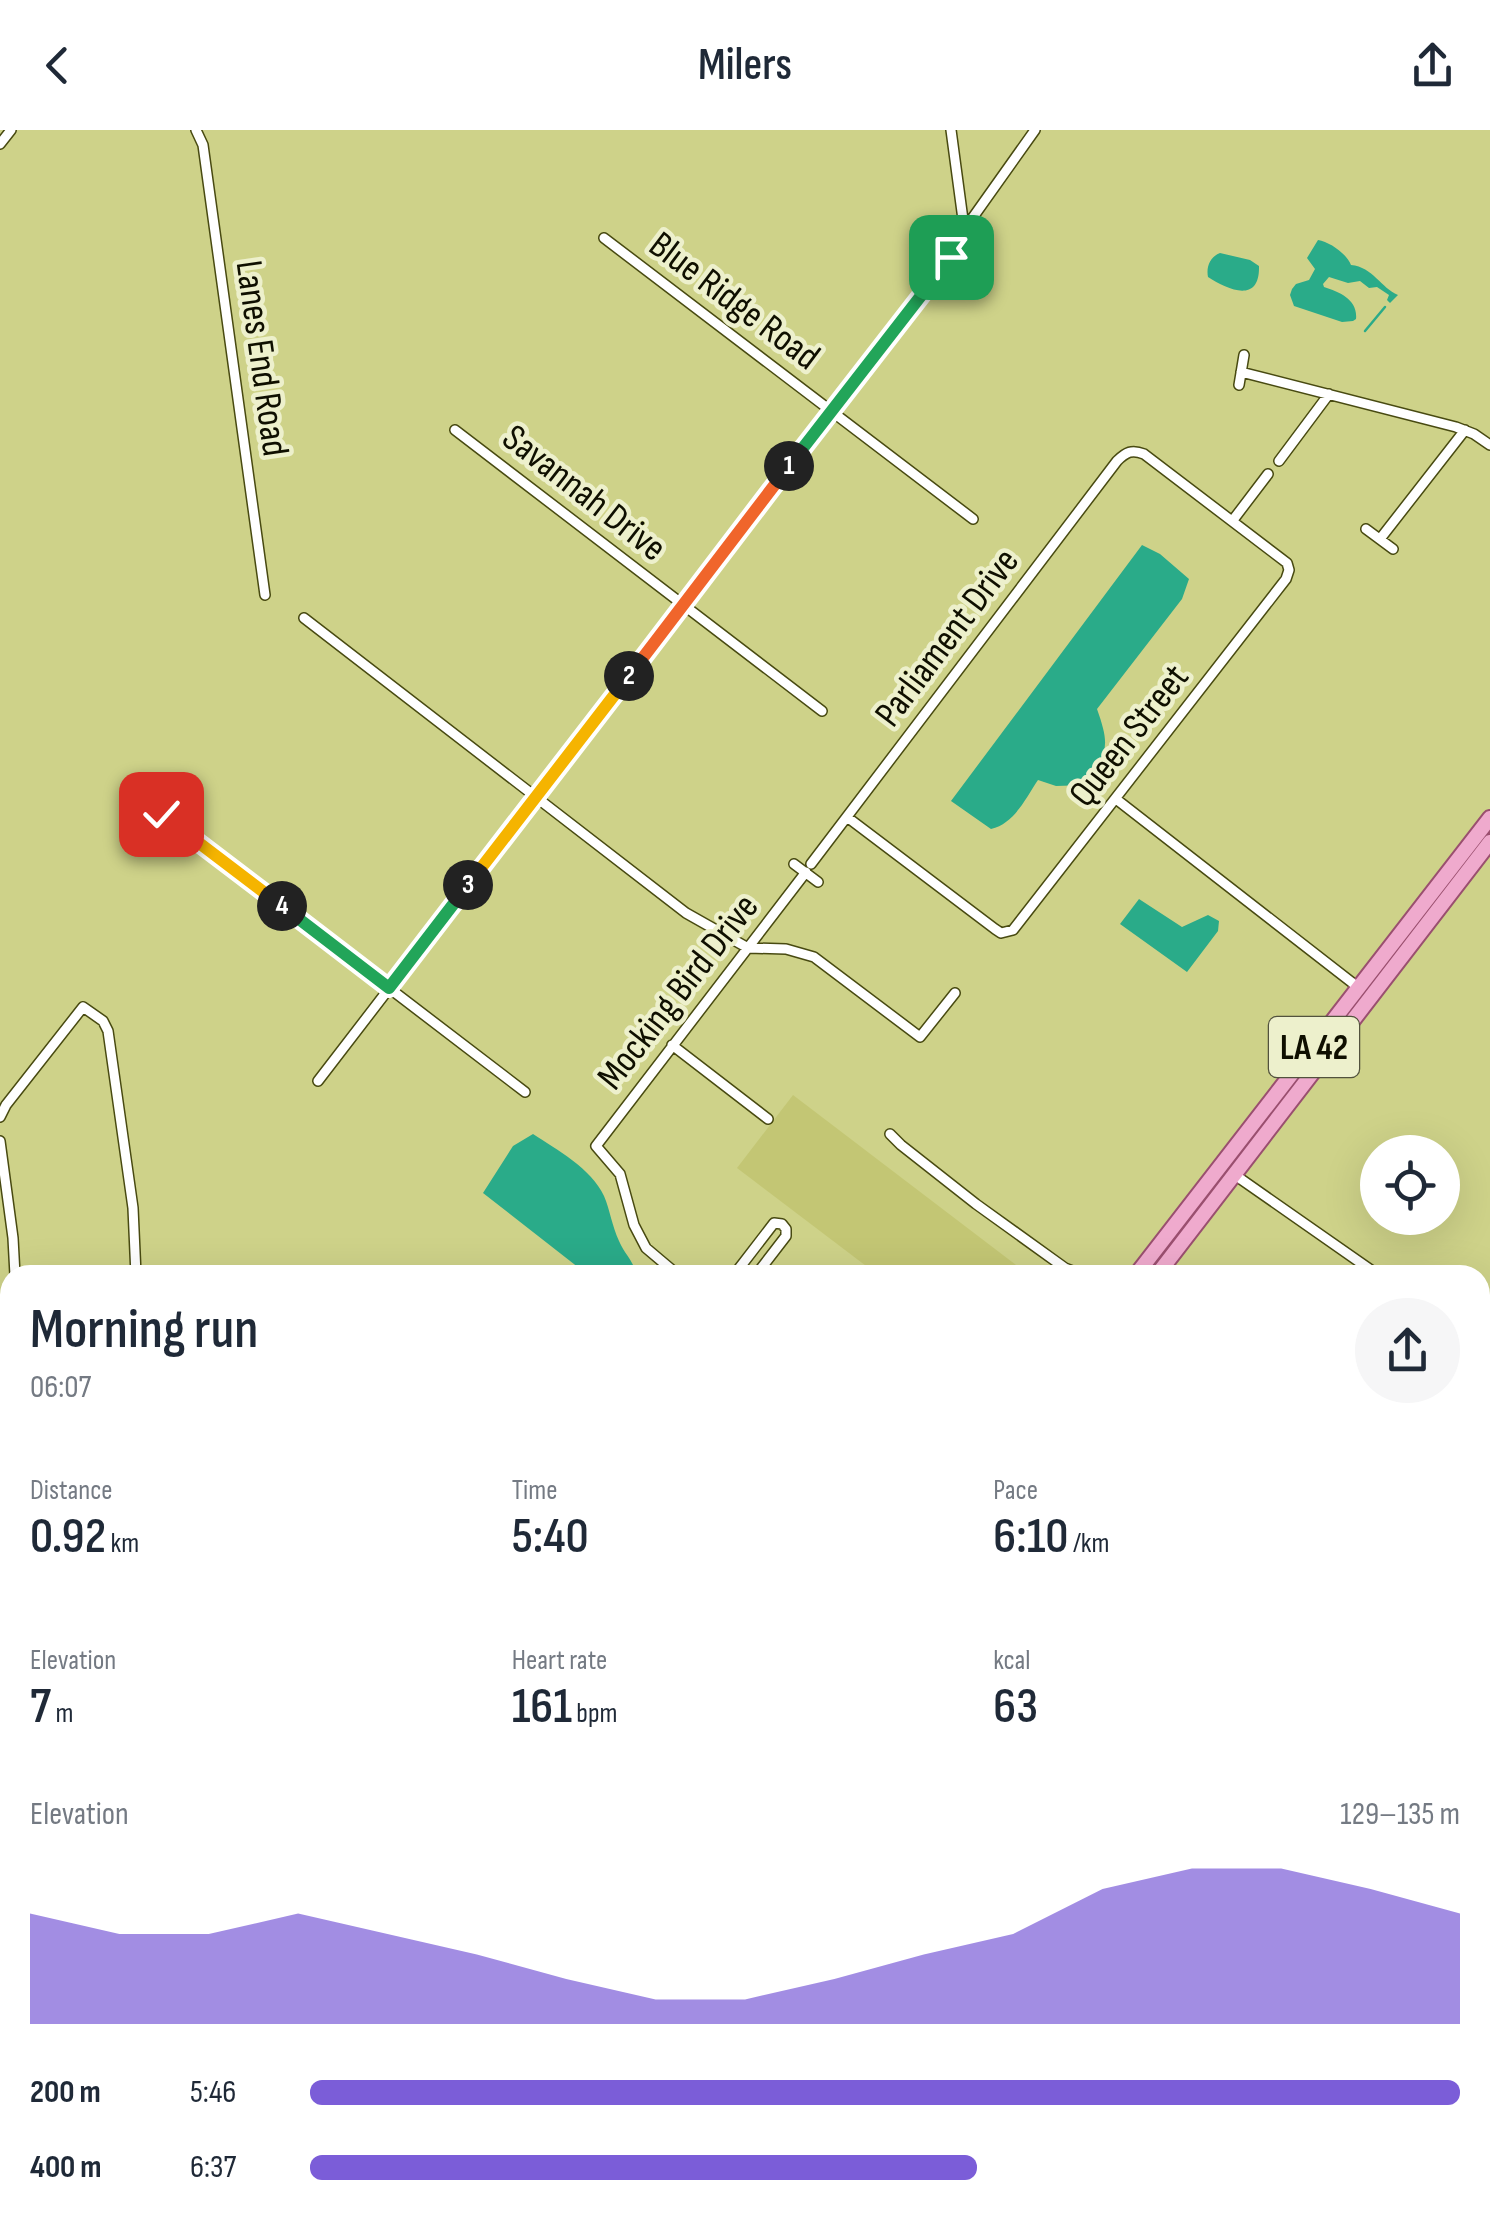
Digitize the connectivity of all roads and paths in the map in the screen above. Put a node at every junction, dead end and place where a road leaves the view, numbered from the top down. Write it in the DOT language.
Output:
graph roads {
  1 [pos="11,130"];
  2 [pos="196,130"];
  3 [pos="951,130"];
  4 [pos="1035,130"];
  5 [pos="0,144"];
  6 [pos="964,230"];
  7 [pos="604,238"];
  8 [pos="1244,355"];
  9 [pos="1241,372"];
  10 [pos="1239,385"];
  11 [pos="1329,394"];
  12 [pos="831,412"];
  13 [pos="455,430"];
  14 [pos="1465,430"];
  15 [pos="1490,446"];
  16 [pos="1279,460"];
  17 [pos="1268,474"];
  18 [pos="973,520"];
  19 [pos="1233,520"];
  20 [pos="1366,529"];
  21 [pos="1380,539"];
  22 [pos="1393,548"];
  23 [pos="265,595"];
  24 [pos="682,605"];
  25 [pos="304,618"];
  26 [pos="822,710"];
  27 [pos="536,796"];
  28 [pos="1116,799"];
  29 [pos="159,812"];
  30 [pos="847,817"];
  31 [pos="1490,818"];
  32 [pos="1490,842"];
  33 [pos="794,864"];
  34 [pos="808,868"];
  35 [pos="818,882"];
  36 [pos="748,948"];
  37 [pos="389,988"];
  38 [pos="1359,988"];
  39 [pos="955,993"];
  40 [pos="1340,1012"];
  41 [pos="672,1045"];
  42 [pos="1316,1069"];
  43 [pos="318,1081"];
  44 [pos="525,1092"];
  45 [pos="0,1117"];
  46 [pos="768,1119"];
  47 [pos="1257,1121"];
  48 [pos="890,1134"];
  49 [pos="0,1141"];
  50 [pos="1235,1175"];
  51 [pos="4,1208"];
  52 [pos="14,1265"];
  53 [pos="136,1265"];
  54 [pos="666,1265"];
  55 [pos="742,1265"];
  56 [pos="764,1265"];
  57 [pos="1061,1265"];
  58 [pos="1144,1265"];
  59 [pos="1165,1265"];
  60 [pos="1364,1265"];
  1 -- 5 [label="street"];
  2 -- 23 [label="street, Lanes End Road"];
  3 -- 6 [label="street"];
  4 -- 6 [label="street"];
  6 -- 12 [label="street"];
  7 -- 12 [label="street, Blue Ridge Road"];
  8 -- 9 [label="street"];
  9 -- 10 [label="street"];
  9 -- 11 [label="street"];
  11 -- 14 [label="street"];
  11 -- 16 [label="street"];
  12 -- 18 [label="street, Blue Ridge Road"];
  12 -- 24 [label="street"];
  13 -- 24 [label="street, Savannah Drive"];
  14 -- 15 [label="street"];
  14 -- 21 [label="street"];
  17 -- 19 [label="street"];
  19 -- 28 [label="street, Queen Street"];
  19 -- 30 [label="street, Parliament Drive"];
  20 -- 21 [label="street"];
  21 -- 22 [label="street"];
  24 -- 26 [label="street, Savannah Drive"];
  24 -- 27 [label="street"];
  25 -- 27 [label="street"];
  27 -- 36 [label="street"];
  27 -- 37 [label="street"];
  28 -- 30 [label="street, Queen Street"];
  28 -- 38 [label="street"];
  29 -- 37 [label="street"];
  30 -- 34 [label="street, Parliament Drive"];
  31 -- 38 [label="main road, LA 42"];
  32 -- 42 [label="main road, LA 42"];
  33 -- 34 [label="street"];
  34 -- 35 [label="street"];
  34 -- 36 [label="street, Mocking Bird Drive"];
  36 -- 39 [label="street"];
  36 -- 41 [label="street, Mocking Bird Drive"];
  37 -- 43 [label="street"];
  37 -- 44 [label="street"];
  38 -- 40 [label="main road, LA 42"];
  40 -- 42 [label="main road"];
  40 -- 47 [label="main road, LA 42"];
  41 -- 46 [label="street"];
  41 -- 54 [label="street, Mocking Bird Drive"];
  42 -- 50 [label="main road, LA 42"];
  45 -- 53 [label="street"];
  47 -- 50 [label="main road"];
  47 -- 58 [label="main road, LA 42"];
  48 -- 57 [label="street"];
  49 -- 51 [label="street"];
  50 -- 59 [label="main road, LA 42"];
  50 -- 60 [label="street"];
  51 -- 52 [label="street"];
  55 -- 56 [label="street"];
}
